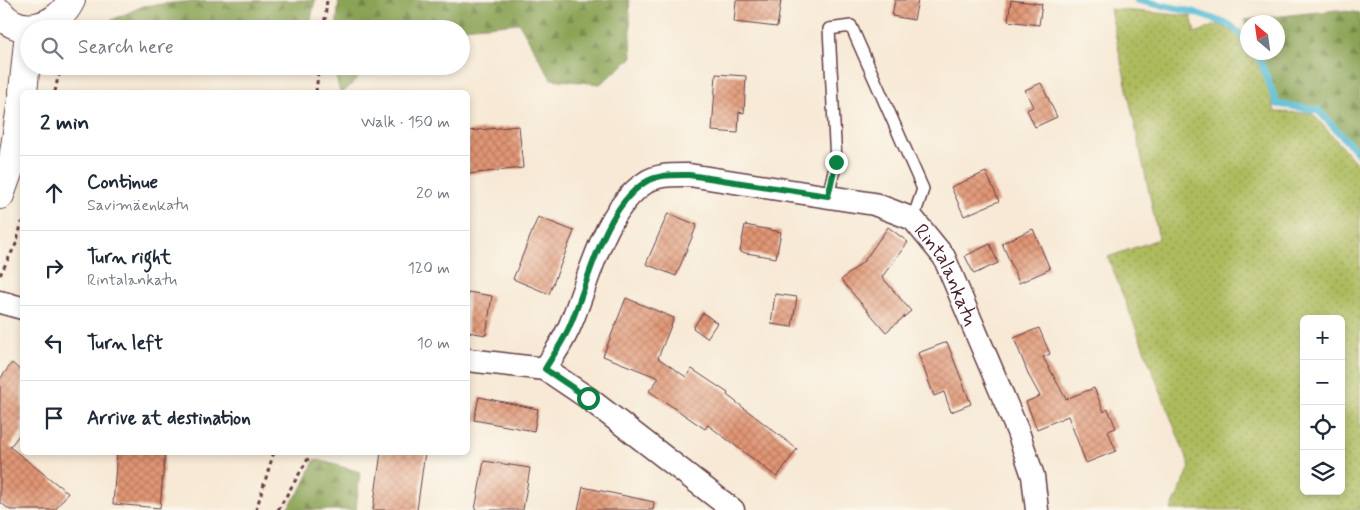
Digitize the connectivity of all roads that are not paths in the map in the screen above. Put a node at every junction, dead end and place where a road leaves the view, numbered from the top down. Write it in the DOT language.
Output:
graph roads {
  1 [pos="71,0"];
  2 [pos="0,13"];
  3 [pos="57,20"];
  4 [pos="20,26"];
  5 [pos="25,75"];
  6 [pos="24,90"];
  7 [pos="20,113"];
  8 [pos="0,195"];
  9 [pos="828,196"];
  10 [pos="913,219"];
  11 [pos="0,302"];
  12 [pos="20,307"];
  13 [pos="470,360"];
  14 [pos="545,369"];
  15 [pos="733,510"];
  16 [pos="1037,510"];
  1 -- 3 [label="street"];
  2 -- 4 [label="street"];
  5 -- 6 [label="street"];
  7 -- 8 [label="street"];
  9 -- 10 [label="street, Rintalankatu"];
  9 -- 10 [label="lane"];
  9 -- 14 [label="street, Rintalankatu"];
  10 -- 16 [label="street, Rintalankatu"];
  11 -- 12 [label="street"];
  13 -- 14 [label="street"];
  14 -- 15 [label="street"];
}
